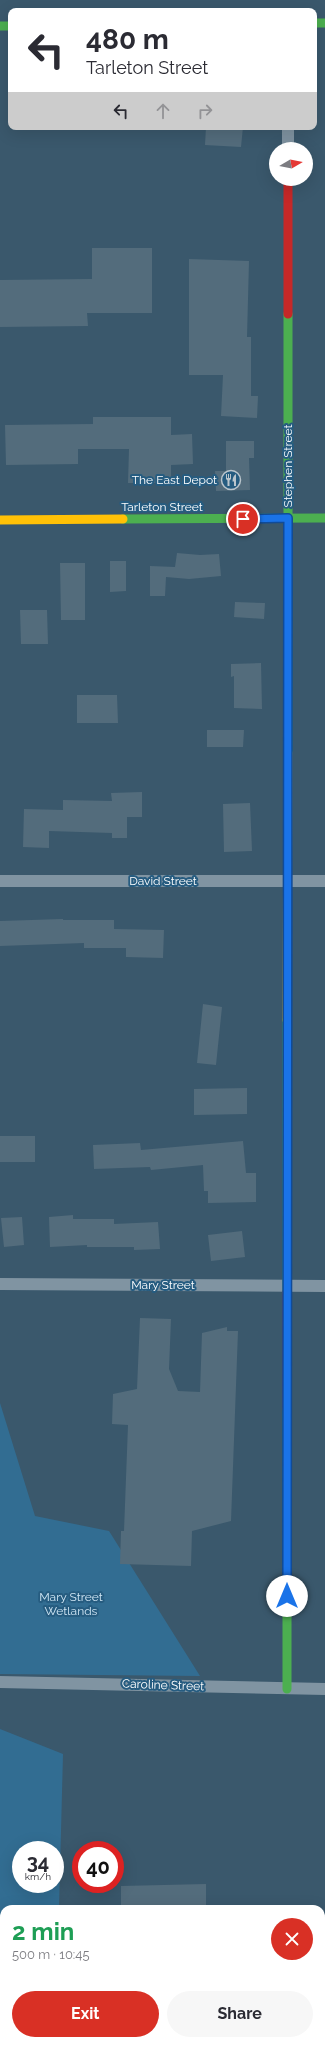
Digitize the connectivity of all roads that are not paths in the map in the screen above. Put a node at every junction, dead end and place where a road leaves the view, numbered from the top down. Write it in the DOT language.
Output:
graph roads {
  1 [pos="288,130"];
  2 [pos="288,142"];
  3 [pos="288,186"];
  4 [pos="288,518"];
  5 [pos="325,518"];
  6 [pos="0,520"];
  7 [pos="0,880"];
  8 [pos="288,881"];
  9 [pos="325,881"];
  10 [pos="0,1284"];
  11 [pos="288,1286"];
  12 [pos="325,1286"];
  13 [pos="0,1682"];
  14 [pos="287,1689"];
  15 [pos="325,1689"];
  1 -- 2 [label="street"];
  3 -- 4 [label="street, Stephen Street"];
  4 -- 5 [label="street, Tarleton Street"];
  4 -- 6 [label="street, Tarleton Street"];
  4 -- 8 [label="street, Stephen Street"];
  7 -- 8 [label="street, David Street"];
  8 -- 9 [label="street, David Street"];
  8 -- 11 [label="street, Stephen Street"];
  10 -- 11 [label="street, Mary Street"];
  11 -- 12 [label="street, Mary Street"];
  11 -- 14 [label="street, Stephen Street"];
  13 -- 14 [label="street, Caroline Street"];
  14 -- 15 [label="street, Caroline Street"];
}
